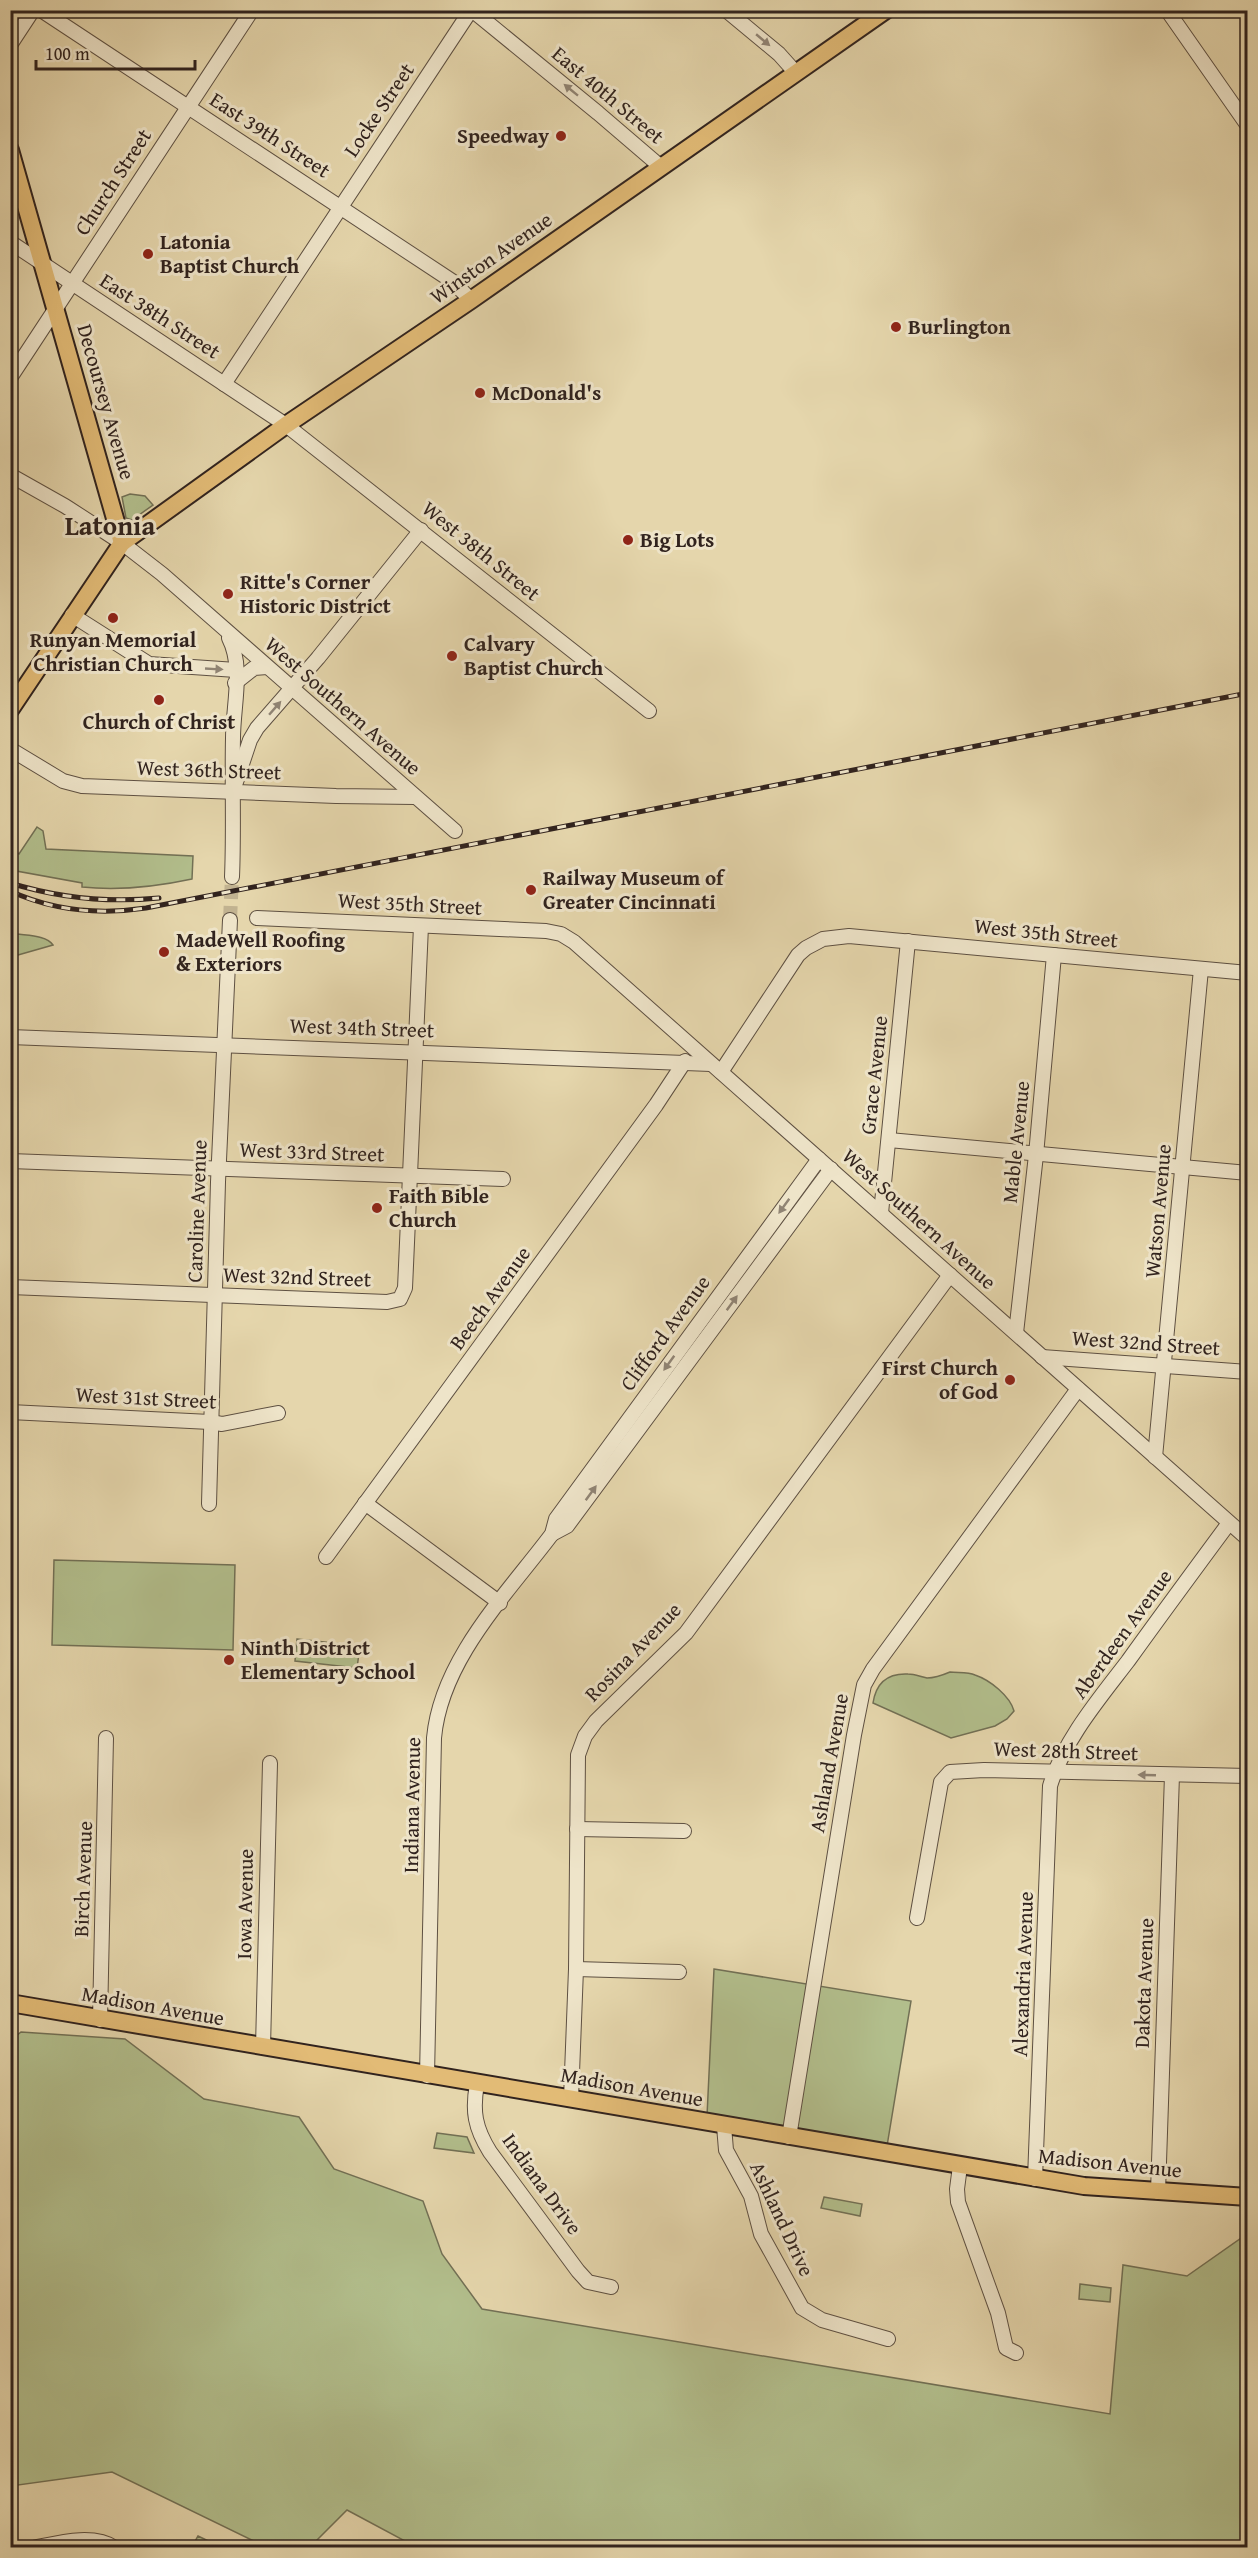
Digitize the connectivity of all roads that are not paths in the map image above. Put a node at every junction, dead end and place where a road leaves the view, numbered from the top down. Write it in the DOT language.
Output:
graph roads {
  1 [pos="33,10"];
  2 [pos="41,10"];
  3 [pos="252,10"];
  4 [pos="472,10"];
  5 [pos="726,10"];
  6 [pos="886,10"];
  7 [pos="1167,10"];
  8 [pos="10,45"];
  9 [pos="796,73"];
  10 [pos="188,107"];
  11 [pos="1248,126"];
  12 [pos="10,150"];
  13 [pos="661,167"];
  14 [pos="340,207"];
  15 [pos="10,242"];
  16 [pos="41,262"];
  17 [pos="72,283"];
  18 [pos="471,300"];
  19 [pos="56,308"];
  20 [pos="10,378"];
  21 [pos="224,384"];
  22 [pos="286,425"];
  23 [pos="10,475"];
  24 [pos="421,530"];
  25 [pos="122,543"];
  26 [pos="72,615"];
  27 [pos="227,633"];
  28 [pos="267,667"];
  29 [pos="236,676"];
  30 [pos="292,688"];
  31 [pos="235,706"];
  32 [pos="10,710"];
  33 [pos="649,711"];
  34 [pos="257,728"];
  35 [pos="10,749"];
  36 [pos="233,791"];
  37 [pos="415,797"];
  38 [pos="455,831"];
  39 [pos="232,877"];
  40 [pos="257,918"];
  41 [pos="230,920"];
  42 [pos="421,926"];
  43 [pos="561,934"];
  44 [pos="908,941"];
  45 [pos="1054,955"];
  46 [pos="1201,969"];
  47 [pos="1248,973"];
  48 [pos="10,1036"];
  49 [pos="225,1043"];
  50 [pos="414,1051"];
  51 [pos="685,1061"];
  52 [pos="716,1068"];
  53 [pos="889,1140"];
  54 [pos="1036,1155"];
  55 [pos="819,1159"];
  56 [pos="10,1161"];
  57 [pos="1183,1167"];
  58 [pos="831,1169"];
  59 [pos="219,1170"];
  60 [pos="1248,1173"];
  61 [pos="410,1176"];
  62 [pos="503,1179"];
  63 [pos="881,1213"];
  64 [pos="950,1275"];
  65 [pos="10,1287"];
  66 [pos="214,1295"];
  67 [pos="1016,1333"];
  68 [pos="1042,1357"];
  69 [pos="1164,1365"];
  70 [pos="1248,1372"];
  71 [pos="1078,1389"];
  72 [pos="10,1412"];
  73 [pos="278,1413"];
  74 [pos="210,1422"];
  75 [pos="1155,1458"];
  76 [pos="365,1503"];
  77 [pos="209,1504"];
  78 [pos="1229,1523"];
  79 [pos="552,1534"];
  80 [pos="1248,1539"];
  81 [pos="326,1557"];
  82 [pos="530,1563"];
  83 [pos="500,1603"];
  84 [pos="106,1738"];
  85 [pos="270,1763"];
  86 [pos="1054,1772"];
  87 [pos="1172,1775"];
  88 [pos="1248,1776"];
  89 [pos="577,1829"];
  90 [pos="684,1831"];
  91 [pos="917,1918"];
  92 [pos="576,1969"];
  93 [pos="679,1972"];
  94 [pos="10,2004"];
  95 [pos="100,2020"];
  96 [pos="262,2047"];
  97 [pos="427,2076"];
  98 [pos="477,2084"];
  99 [pos="571,2100"];
  100 [pos="724,2126"];
  101 [pos="789,2137"];
  102 [pos="960,2166"];
  103 [pos="1035,2179"];
  104 [pos="1158,2192"];
  105 [pos="1248,2197"];
  106 [pos="611,2287"];
  107 [pos="888,2339"];
  108 [pos="1016,2353"];
  109 [pos="110,2544"];
  110 [pos="33,2547"];
  1 -- 8 [label="street"];
  2 -- 10 [label="street, East 39th Street"];
  3 -- 10 [label="street, Church Street"];
  13 -- 4 [label="street, East 40th Street, one-way"];
  4 -- 14 [label="street, Locke Street"];
  5 -- 9 [label="street, one-way"];
  6 -- 9 [label="main road, Winston Avenue"];
  7 -- 11 [label="street"];
  9 -- 13 [label="main road, Winston Avenue"];
  10 -- 14 [label="street, East 39th Street"];
  10 -- 17 [label="street, Church Street"];
  12 -- 16 [label="main road, Decoursey Avenue"];
  13 -- 18 [label="main road, Winston Avenue"];
  14 -- 18 [label="street, East 39th Street"];
  14 -- 21 [label="street, Locke Street"];
  15 -- 16 [label="street, East 38th Street"];
  16 -- 17 [label="street, East 38th Street"];
  16 -- 19 [label="main road, Decoursey Avenue"];
  17 -- 19 [label="street, Church Street"];
  17 -- 21 [label="street, East 38th Street"];
  18 -- 22 [label="main road, Winston Avenue"];
  19 -- 20 [label="street, Church Street"];
  19 -- 25 [label="main road, Decoursey Avenue"];
  21 -- 22 [label="street, East 38th Street"];
  22 -- 24 [label="street, West 38th Street"];
  22 -- 25 [label="main road, Winston Avenue"];
  23 -- 25 [label="street, West Southern Avenue"];
  24 -- 30 [label="street"];
  24 -- 33 [label="street, West 38th Street"];
  25 -- 26 [label="main road"];
  25 -- 27 [label="street, West Southern Avenue"];
  26 -- 29 [label="street, one-way"];
  26 -- 32 [label="main road"];
  27 -- 28 [label="street, West Southern Avenue"];
  27 -- 29 [label="street"];
  28 -- 29 [label="street"];
  28 -- 30 [label="street, West Southern Avenue"];
  29 -- 31 [label="street"];
  34 -- 30 [label="street, one-way"];
  30 -- 37 [label="street, West Southern Avenue"];
  31 -- 34 [label="street"];
  31 -- 36 [label="street"];
  34 -- 36 [label="street"];
  35 -- 36 [label="street, West 36th Street"];
  36 -- 37 [label="street, West 36th Street"];
  36 -- 39 [label="street"];
  37 -- 38 [label="street, West Southern Avenue"];
  40 -- 42 [label="street, West 35th Street"];
  41 -- 49 [label="street, Caroline Avenue"];
  42 -- 43 [label="street, West 35th Street"];
  42 -- 50 [label="street"];
  43 -- 52 [label="street, West Southern Avenue"];
  44 -- 45 [label="street, West 35th Street"];
  44 -- 52 [label="street, West 35th Street"];
  44 -- 53 [label="street, Grace Avenue"];
  45 -- 46 [label="street, West 35th Street"];
  45 -- 54 [label="street, Mable Avenue"];
  46 -- 47 [label="street, West 35th Street"];
  46 -- 57 [label="street, Watson Avenue"];
  48 -- 49 [label="street, West 34th Street"];
  49 -- 50 [label="street, West 34th Street"];
  49 -- 59 [label="street, Caroline Avenue"];
  50 -- 51 [label="street, West 34th Street"];
  50 -- 61 [label="street"];
  51 -- 52 [label="street, West 34th Street"];
  51 -- 76 [label="street, Beech Avenue"];
  52 -- 55 [label="street, West Southern Avenue"];
  53 -- 54 [label="street"];
  53 -- 63 [label="street, Grace Avenue"];
  54 -- 57 [label="street"];
  54 -- 67 [label="street, Mable Avenue"];
  55 -- 58 [label="street, West Southern Avenue"];
  55 -- 79 [label="street, Clifford Avenue, one-way"];
  56 -- 59 [label="street, West 33rd Street"];
  57 -- 60 [label="street"];
  57 -- 69 [label="street, Watson Avenue"];
  58 -- 63 [label="street, West Southern Avenue"];
  79 -- 58 [label="street, Clifford Avenue, one-way"];
  59 -- 61 [label="street, West 33rd Street"];
  59 -- 66 [label="street, Caroline Avenue"];
  61 -- 62 [label="street, West 33rd Street"];
  61 -- 66 [label="street, West 32nd Street"];
  63 -- 64 [label="street, West Southern Avenue"];
  64 -- 67 [label="street, West Southern Avenue"];
  64 -- 89 [label="street, Rosina Avenue"];
  65 -- 66 [label="street, West 32nd Street"];
  66 -- 74 [label="street, Caroline Avenue"];
  67 -- 68 [label="street, West Southern Avenue"];
  68 -- 69 [label="street, West 32nd Street"];
  68 -- 71 [label="street, West Southern Avenue"];
  69 -- 70 [label="street, West 32nd Street"];
  69 -- 75 [label="street, Watson Avenue"];
  71 -- 75 [label="street, West Southern Avenue"];
  71 -- 101 [label="street, Ashland Avenue"];
  72 -- 74 [label="street, West 31st Street"];
  73 -- 74 [label="street, West 31st Street"];
  74 -- 77 [label="street, Caroline Avenue"];
  75 -- 78 [label="street, West Southern Avenue"];
  76 -- 81 [label="street, Beech Avenue"];
  76 -- 83 [label="street"];
  78 -- 80 [label="street, West Southern Avenue"];
  78 -- 86 [label="street, Aberdeen Avenue"];
  79 -- 82 [label="street, Clifford Avenue"];
  82 -- 83 [label="street, Indiana Avenue"];
  83 -- 97 [label="street, Indiana Avenue"];
  84 -- 95 [label="street, Birch Avenue"];
  85 -- 96 [label="street, Iowa Avenue"];
  87 -- 86 [label="street, West 28th Street, one-way"];
  86 -- 91 [label="street, West 28th Street"];
  86 -- 103 [label="street, Alexandria Avenue"];
  87 -- 88 [label="street, West 28th Street"];
  87 -- 104 [label="street, Dakota Avenue"];
  89 -- 90 [label="street"];
  89 -- 92 [label="street, Rosina Avenue"];
  92 -- 93 [label="street"];
  92 -- 99 [label="street, Rosina Avenue"];
  94 -- 95 [label="main road, Madison Avenue"];
  95 -- 96 [label="main road, Madison Avenue"];
  96 -- 97 [label="main road, Madison Avenue"];
  97 -- 98 [label="main road, Madison Avenue"];
  98 -- 99 [label="main road, Madison Avenue"];
  98 -- 106 [label="street, Indiana Drive"];
  99 -- 100 [label="main road, Madison Avenue"];
  100 -- 101 [label="main road, Madison Avenue"];
  100 -- 107 [label="street, Ashland Drive"];
  101 -- 102 [label="main road, Madison Avenue"];
  102 -- 103 [label="main road, Madison Avenue"];
  102 -- 108 [label="street"];
  103 -- 104 [label="main road, Madison Avenue"];
  104 -- 105 [label="main road, Madison Avenue"];
  109 -- 110 [label="street"];
}
